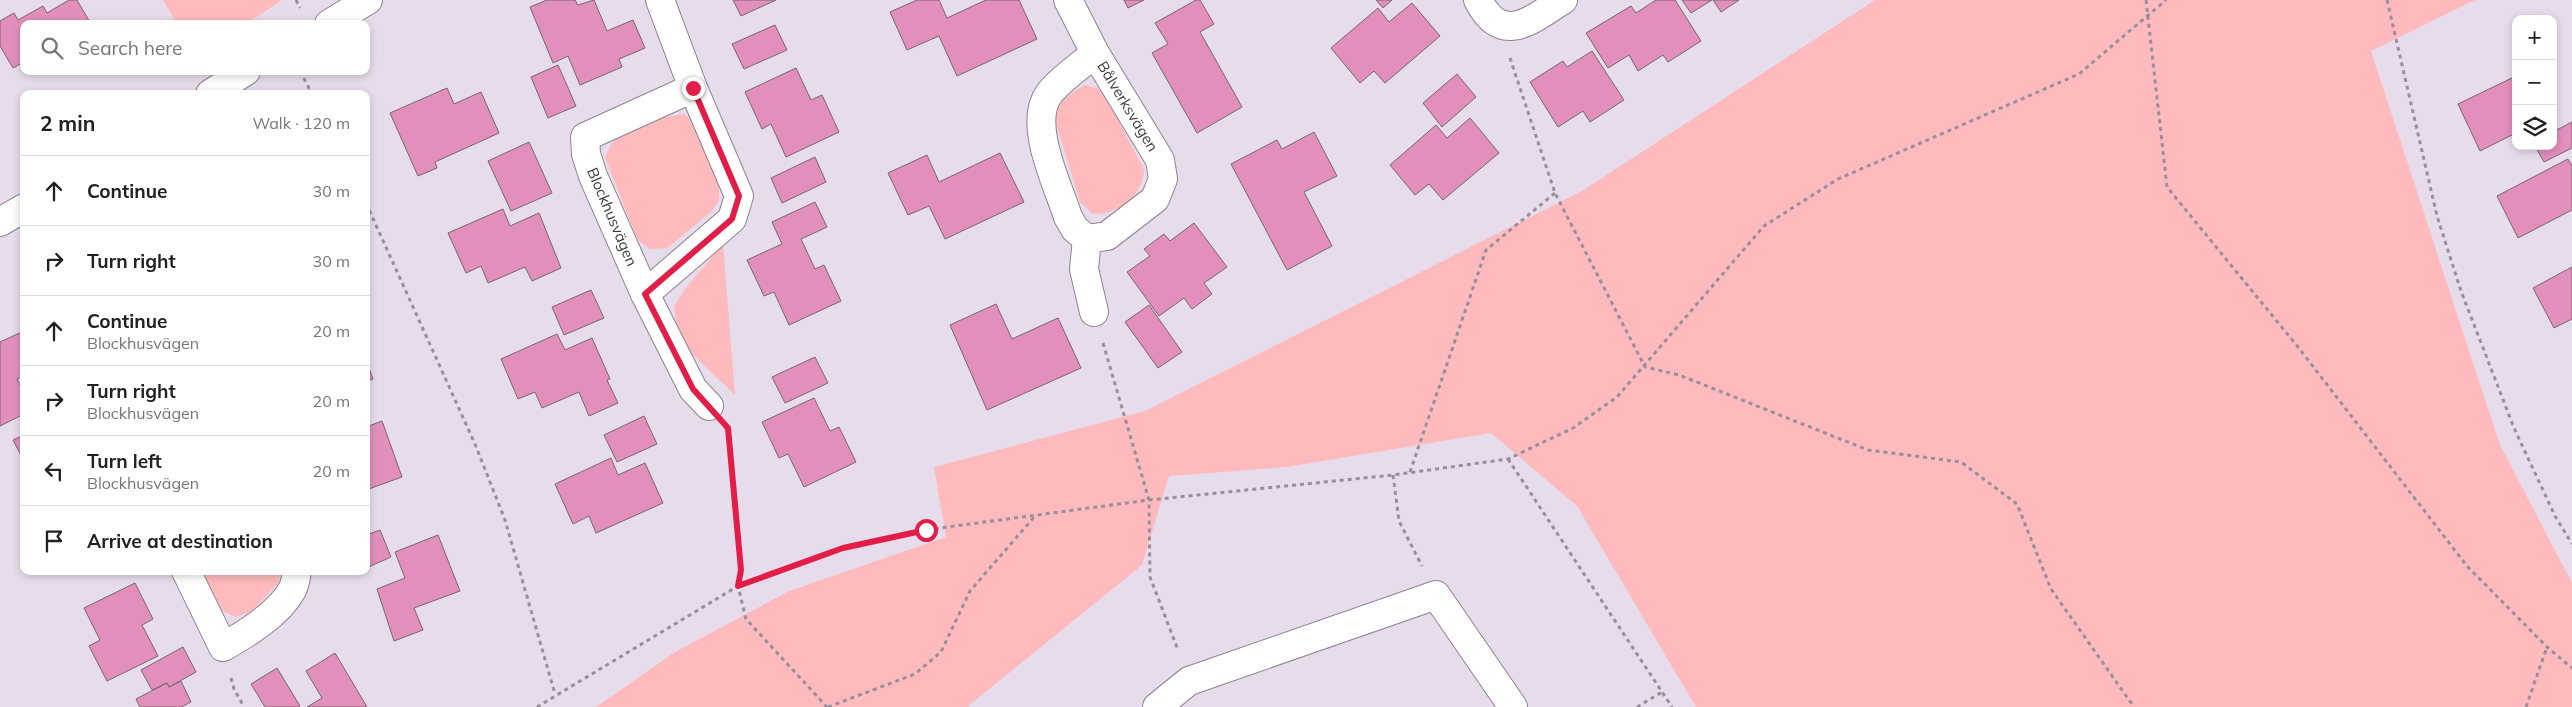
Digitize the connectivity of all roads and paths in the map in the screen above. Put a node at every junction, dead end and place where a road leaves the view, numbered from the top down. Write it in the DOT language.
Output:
graph roads {
  1 [pos="368,0"];
  2 [pos="660,0"];
  3 [pos="1068,0"];
  4 [pos="1478,0"];
  5 [pos="1564,0"];
  6 [pos="2146,0"];
  7 [pos="2166,0"];
  8 [pos="2387,0"];
  9 [pos="2148,15"];
  10 [pos="336,20"];
  11 [pos="1501,26"];
  12 [pos="1095,53"];
  13 [pos="240,75"];
  14 [pos="302,75"];
  15 [pos="693,88"];
  16 [pos="216,90"];
  17 [pos="310,90"];
  18 [pos="1555,193"];
  19 [pos="20,210"];
  20 [pos="370,212"];
  21 [pos="0,222"];
  22 [pos="1088,239"];
  23 [pos="645,294"];
  24 [pos="1094,312"];
  25 [pos="1644,367"];
  26 [pos="709,406"];
  27 [pos="1508,459"];
  28 [pos="1410,472"];
  29 [pos="1393,474"];
  30 [pos="1149,500"];
  31 [pos="1035,515"];
  32 [pos="2572,544"];
  33 [pos="188,575"];
  34 [pos="296,575"];
  35 [pos="738,586"];
  36 [pos="1436,595"];
  37 [pos="2547,647"];
  38 [pos="2572,668"];
  39 [pos="1189,680"];
  40 [pos="1662,692"];
  41 [pos="555,694"];
  42 [pos="537,707"];
  43 [pos="827,707"];
  44 [pos="1158,707"];
  45 [pos="1512,707"];
  46 [pos="1637,707"];
  47 [pos="1672,707"];
  48 [pos="2134,707"];
  49 [pos="2526,707"];
  1 -- 10 [label="street"];
  2 -- 15 [label="street"];
  3 -- 12 [label="street, Bålverksvägen"];
  4 -- 11 [label="street"];
  5 -- 11 [label="street"];
  6 -- 9 [label="path"];
  7 -- 9 [label="path"];
  8 -- 32 [label="path"];
  9 -- 25 [label="path"];
  9 -- 37 [label="path"];
  11 -- 18 [label="path"];
  12 -- 22 [label="street, Bålverksvägen"];
  12 -- 22 [label="street, Bålverksvägen"];
  13 -- 16 [label="street"];
  14 -- 17 [label="path"];
  15 -- 23 [label="street"];
  15 -- 23 [label="street, Blockhusvägen"];
  18 -- 25 [label="path"];
  18 -- 28 [label="path"];
  19 -- 21 [label="street"];
  20 -- 41 [label="path"];
  22 -- 24 [label="street"];
  23 -- 26 [label="street, Blockhusvägen"];
  24 -- 30 [label="path"];
  25 -- 27 [label="path"];
  25 -- 48 [label="path"];
  26 -- 35 [label="path"];
  27 -- 28 [label="path"];
  27 -- 40 [label="path"];
  28 -- 29 [label="path"];
  29 -- 30 [label="path"];
  29 -- 36 [label="path"];
  30 -- 31 [label="path"];
  30 -- 39 [label="path"];
  31 -- 35 [label="path"];
  31 -- 43 [label="path"];
  33 -- 34 [label="street"];
  35 -- 41 [label="path"];
  35 -- 43 [label="path"];
  36 -- 39 [label="street"];
  36 -- 45 [label="street"];
  37 -- 38 [label="path"];
  37 -- 49 [label="path"];
  39 -- 44 [label="street"];
  40 -- 46 [label="path"];
  40 -- 47 [label="path"];
  41 -- 42 [label="path"];
}
